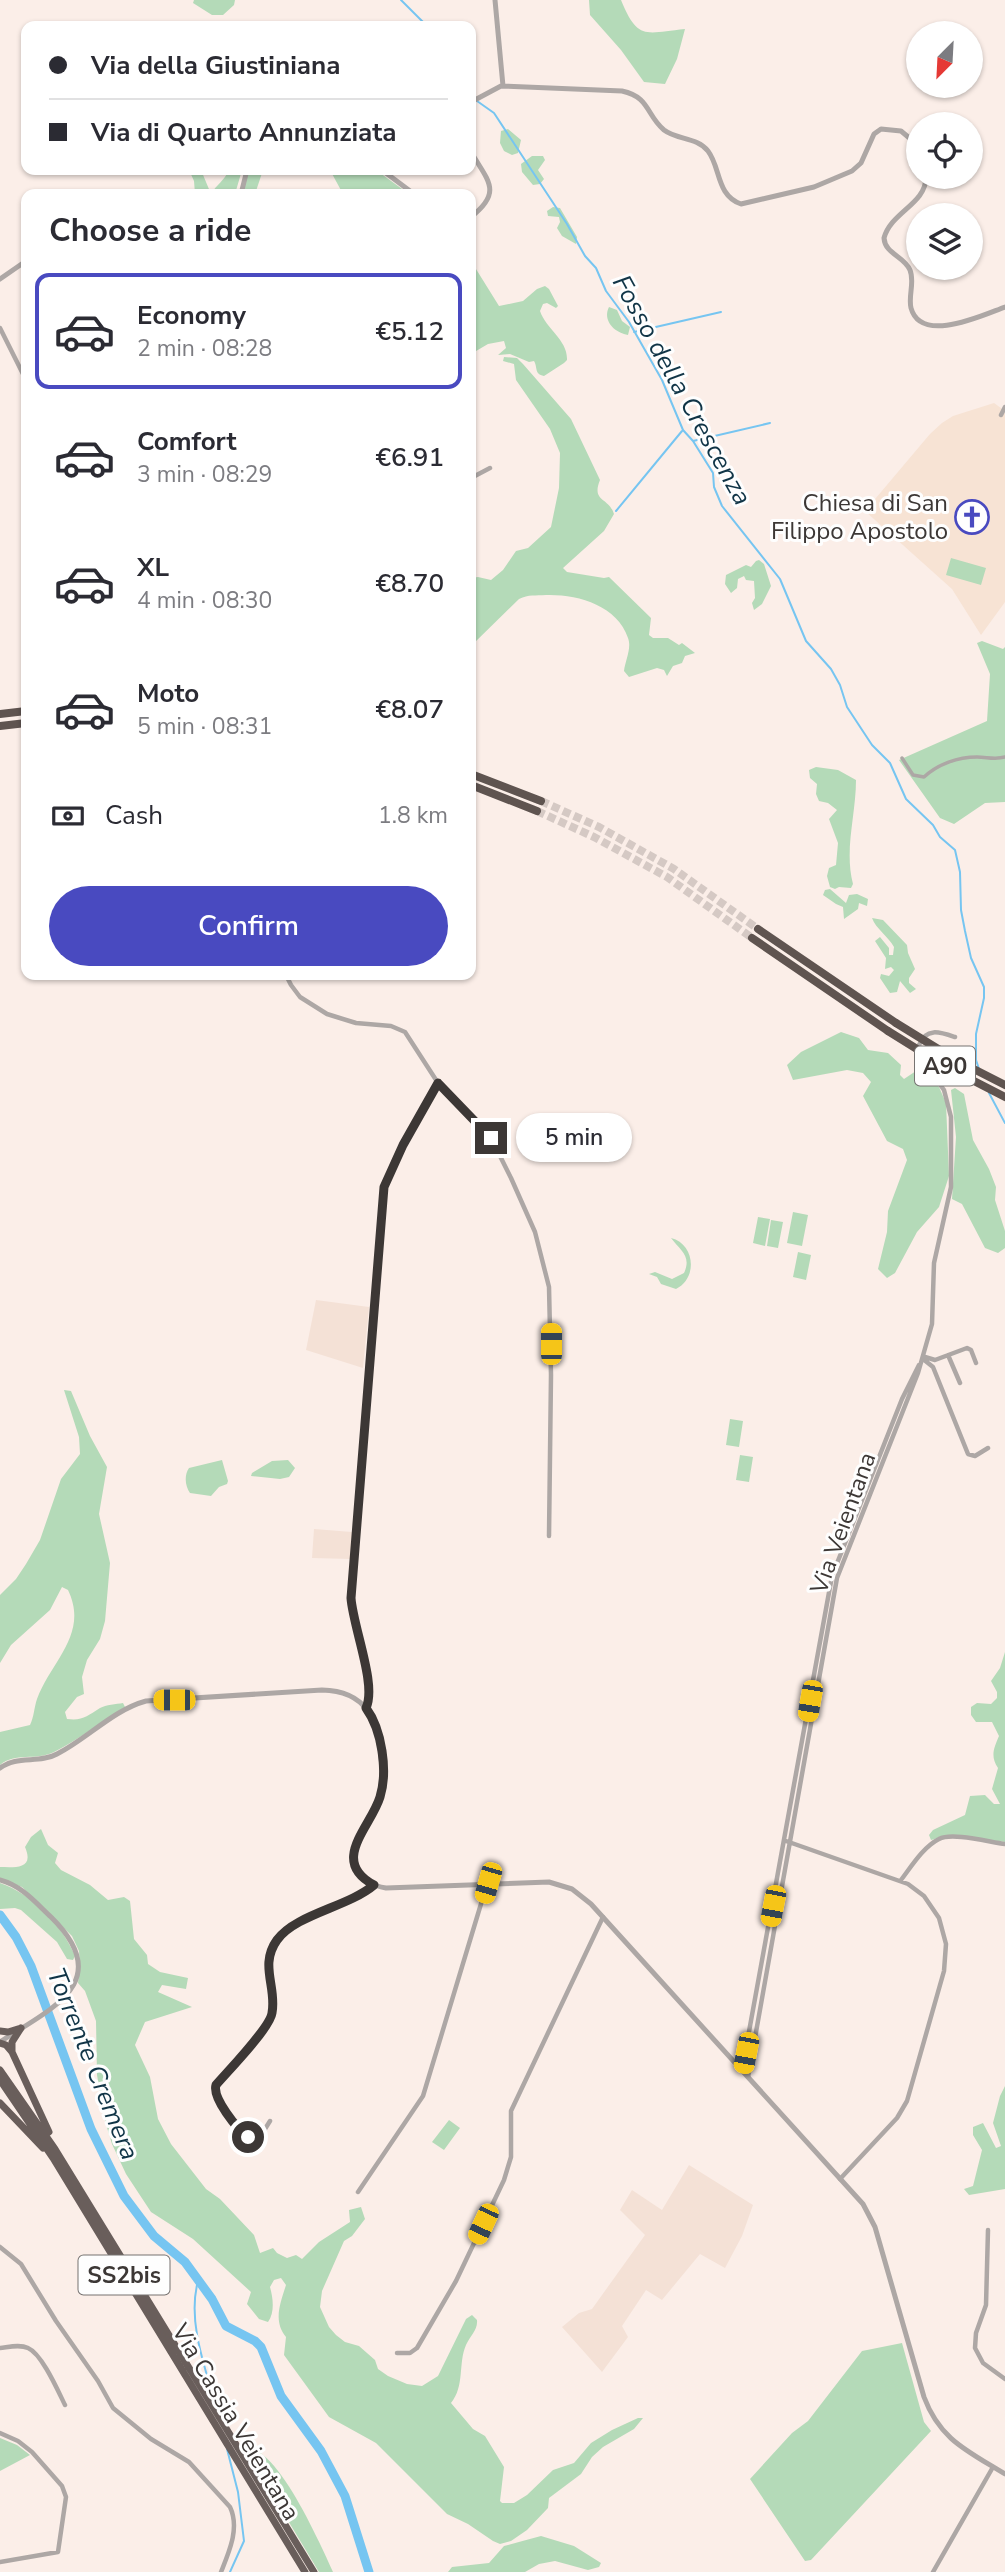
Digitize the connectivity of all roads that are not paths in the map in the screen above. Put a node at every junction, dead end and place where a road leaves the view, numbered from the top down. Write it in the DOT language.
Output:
graph roads {
  1 [pos="495,0"];
  2 [pos="503,86"];
  3 [pos="476,99"];
  4 [pos="906,135"];
  5 [pos="476,161"];
  6 [pos="389,175"];
  7 [pos="407,189"];
  8 [pos="924,189"];
  9 [pos="476,213"];
  10 [pos="21,264"];
  11 [pos="0,279"];
  12 [pos="1005,307"];
  13 [pos="0,328"];
  14 [pos="21,370"];
  15 [pos="1005,407"];
  16 [pos="1001,415"];
  17 [pos="490,468"];
  18 [pos="476,475"];
  19 [pos="21,711"];
  20 [pos="0,713"];
  21 [pos="21,724"];
  22 [pos="0,726"];
  23 [pos="1005,757"];
  24 [pos="902,758"];
  25 [pos="476,776"];
  26 [pos="476,787"];
  27 [pos="541,801"];
  28 [pos="537,811"];
  29 [pos="758,929"];
  30 [pos="752,939"];
  31 [pos="288,980"];
  32 [pos="955,1037"];
  33 [pos="438,1083"];
  34 [pos="1005,1086"];
  35 [pos="1005,1097"];
  36 [pos="948,1355"];
  37 [pos="923,1358"];
  38 [pos="976,1363"];
  39 [pos="960,1383"];
  40 [pos="988,1448"];
  41 [pos="550,1536"];
  42 [pos="366,1708"];
  43 [pos="0,1768"];
  44 [pos="787,1841"];
  45 [pos="1005,1844"];
  46 [pos="0,1880"];
  47 [pos="901,1880"];
  48 [pos="488,1883"];
  49 [pos="374,1885"];
  50 [pos="603,1917"];
  51 [pos="21,2028"];
  52 [pos="0,2031"];
  53 [pos="0,2040"];
  54 [pos="12,2052"];
  55 [pos="0,2070"];
  56 [pos="742,2070"];
  57 [pos="748,2077"];
  58 [pos="0,2080"];
  59 [pos="0,2103"];
  60 [pos="270,2121"];
  61 [pos="52,2150"];
  62 [pos="841,2179"];
  63 [pos="358,2192"];
  64 [pos="988,2230"];
  65 [pos="0,2247"];
  66 [pos="0,2348"];
  67 [pos="397,2353"];
  68 [pos="182,2363"];
  69 [pos="1005,2379"];
  70 [pos="65,2404"];
  71 [pos="0,2433"];
  72 [pos="993,2466"];
  73 [pos="245,2468"];
  74 [pos="1005,2474"];
  75 [pos="0,2562"];
  76 [pos="221,2572"];
  77 [pos="305,2572"];
  78 [pos="314,2572"];
  79 [pos="933,2572"];
  1 -- 2 [label="street"];
  2 -- 3 [label="street"];
  2 -- 4 [label="street"];
  5 -- 9 [label="street"];
  6 -- 7 [label="street"];
  8 -- 12 [label="street"];
  10 -- 11 [label="street"];
  13 -- 14 [label="street"];
  15 -- 16 [label="street"];
  17 -- 18 [label="street"];
  19 -- 20 [label="highway"];
  21 -- 22 [label="highway"];
  23 -- 24 [label="street"];
  25 -- 27 [label="highway"];
  26 -- 28 [label="highway"];
  29 -- 34 [label="highway, A90, bridge"];
  30 -- 35 [label="highway, A90, bridge"];
  31 -- 33 [label="street"];
  32 -- 37 [label="street, Via Veientana"];
  33 -- 41 [label="street"];
  33 -- 42 [label="street"];
  36 -- 37 [label="street"];
  36 -- 38 [label="street"];
  36 -- 39 [label="street"];
  37 -- 40 [label="street"];
  37 -- 44 [label="street, Via Veientana"];
  42 -- 43 [label="street"];
  42 -- 49 [label="street"];
  44 -- 47 [label="street"];
  44 -- 56 [label="street, Via Veientana"];
  44 -- 57 [label="street, Via Veientana"];
  45 -- 47 [label="street"];
  46 -- 51 [label="street"];
  47 -- 62 [label="street"];
  48 -- 49 [label="street"];
  48 -- 50 [label="street"];
  48 -- 63 [label="street"];
  49 -- 60 [label="street"];
  50 -- 56 [label="street"];
  50 -- 67 [label="street"];
  51 -- 52 [label="highway"];
  51 -- 53 [label="street"];
  51 -- 54 [label="highway"];
  53 -- 54 [label="highway"];
  54 -- 61 [label="highway"];
  55 -- 61 [label="highway, Via Cassia Veientana / SS2bis"];
  56 -- 57 [label="street"];
  57 -- 62 [label="street"];
  58 -- 61 [label="highway, Via Cassia Veientana / SS2bis"];
  59 -- 61 [label="highway"];
  61 -- 68 [label="highway, Via Cassia Veientana / SS2bis"];
  61 -- 68 [label="highway, Via Cassia Veientana / SS2bis"];
  62 -- 72 [label="street"];
  64 -- 69 [label="street"];
  65 -- 76 [label="street"];
  66 -- 70 [label="street"];
  68 -- 73 [label="highway, Via Cassia Veientana / SS2bis"];
  71 -- 75 [label="street"];
  72 -- 74 [label="street"];
  72 -- 79 [label="street"];
  73 -- 77 [label="highway, Via Cassia Veientana / SS2bis"];
  73 -- 78 [label="highway, Via Cassia Veientana / SS2bis"];
}
